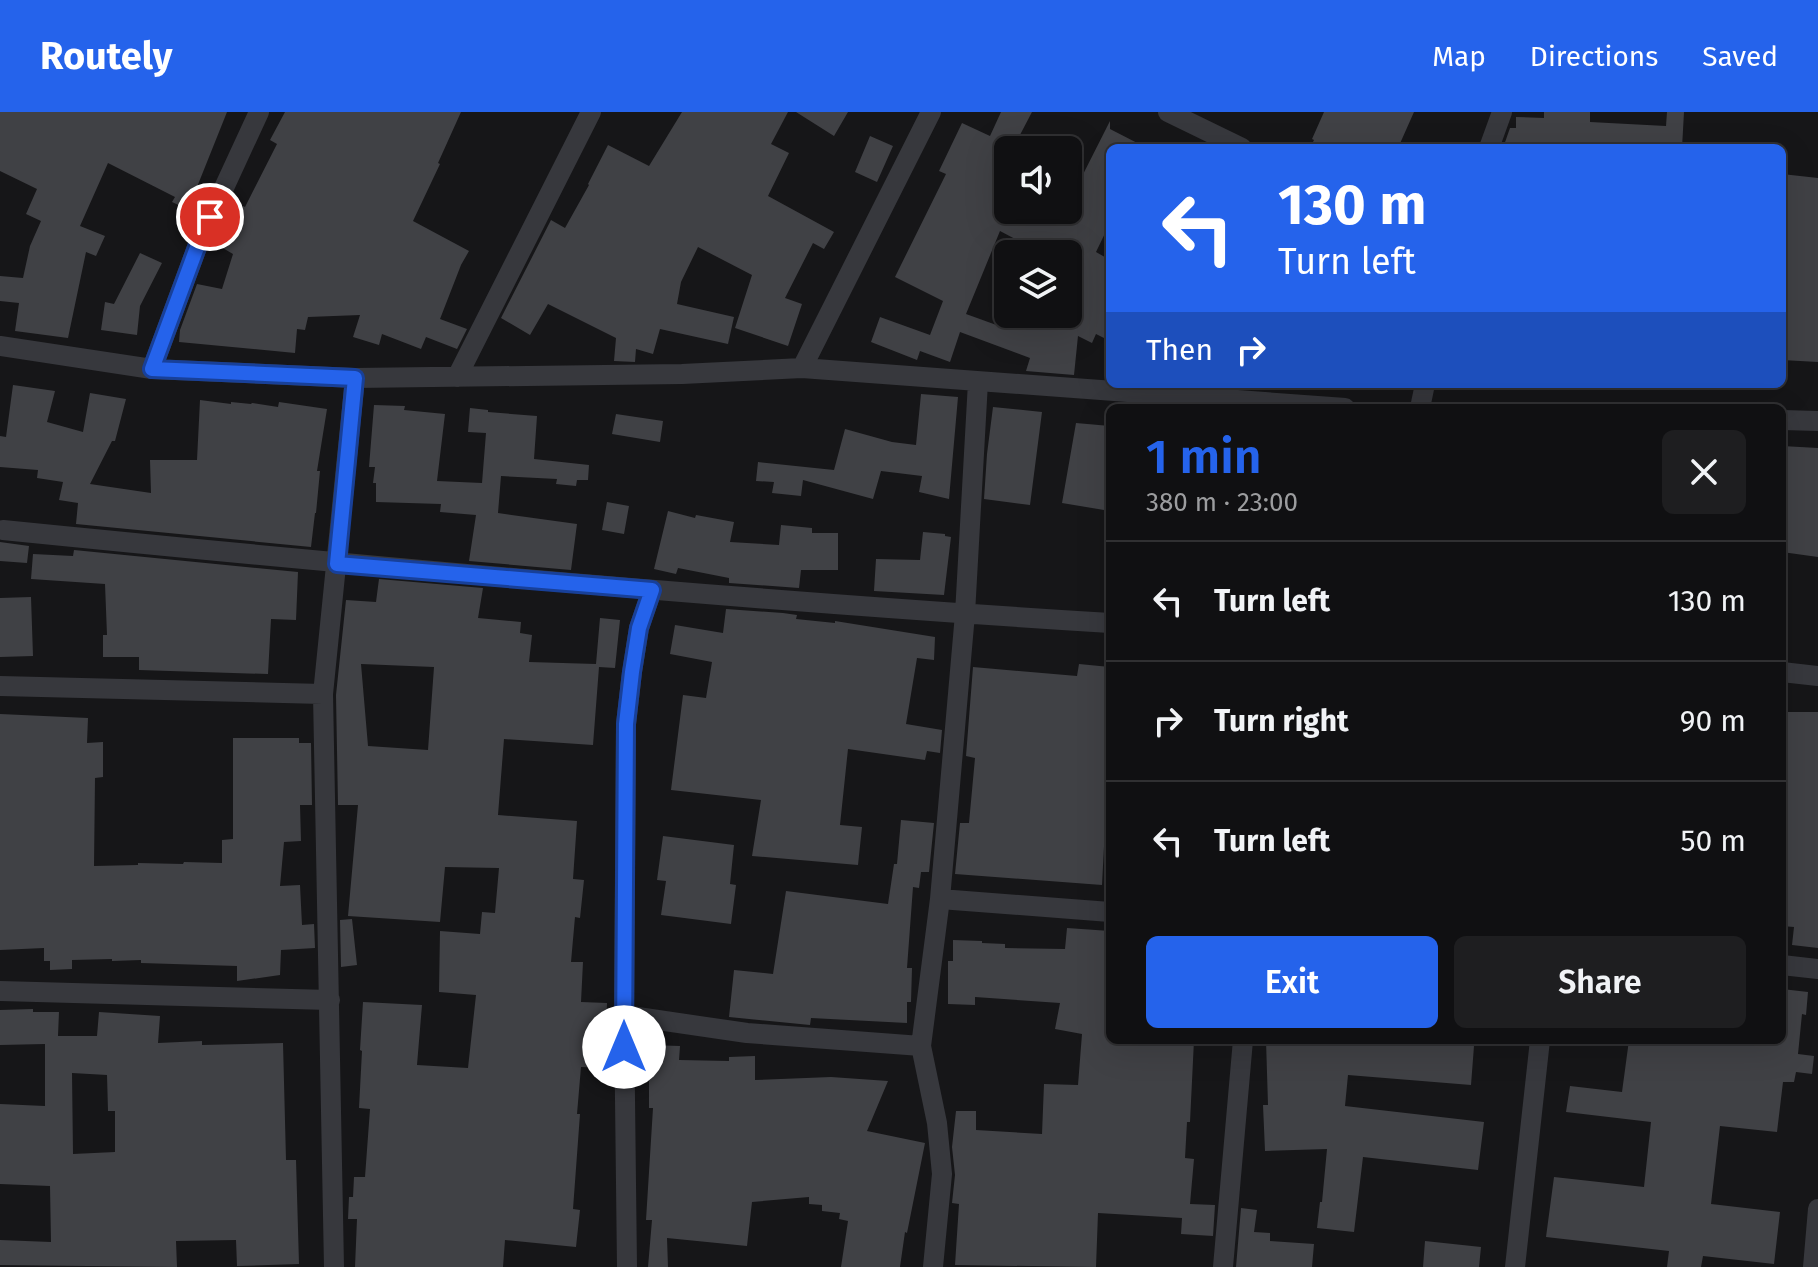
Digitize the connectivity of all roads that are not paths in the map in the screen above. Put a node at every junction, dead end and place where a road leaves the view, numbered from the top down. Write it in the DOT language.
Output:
graph roads {
  1 [pos="259,112"];
  2 [pos="591,112"];
  3 [pos="931,112"];
  4 [pos="1168,112"];
  5 [pos="1502,112"];
  6 [pos="1234,144"];
  7 [pos="1490,144"];
  8 [pos="0,346"];
  9 [pos="802,368"];
  10 [pos="152,369"];
  11 [pos="457,377"];
  12 [pos="355,378"];
  13 [pos="978,382"];
  14 [pos="1289,404"];
  15 [pos="1786,420"];
  16 [pos="1818,421"];
  17 [pos="3,530"];
  18 [pos="337,564"];
  19 [pos="652,590"];
  20 [pos="965,614"];
  21 [pos="1106,623"];
  22 [pos="1786,672"];
  23 [pos="1818,676"];
  24 [pos="0,686"];
  25 [pos="323,694"];
  26 [pos="940,899"];
  27 [pos="1106,912"];
  28 [pos="1786,965"];
  29 [pos="1818,969"];
  30 [pos="0,991"];
  31 [pos="330,1000"];
  32 [pos="624,1015"];
  33 [pos="1243,1044"];
  34 [pos="1540,1044"];
  35 [pos="921,1046"];
  36 [pos="1818,1209"];
  37 [pos="334,1267"];
  38 [pos="627,1267"];
  39 [pos="933,1267"];
  40 [pos="1223,1267"];
  41 [pos="1515,1267"];
  42 [pos="1813,1267"];
  1 -- 10 [label="street"];
  2 -- 11 [label="street"];
  3 -- 9 [label="street"];
  4 -- 6 [label="street"];
  5 -- 7 [label="street"];
  8 -- 10 [label="street"];
  9 -- 11 [label="street"];
  9 -- 13 [label="street"];
  10 -- 12 [label="street"];
  11 -- 12 [label="street"];
  12 -- 18 [label="street"];
  13 -- 14 [label="street"];
  13 -- 20 [label="street"];
  15 -- 16 [label="street"];
  17 -- 18 [label="street"];
  18 -- 19 [label="street"];
  18 -- 25 [label="street"];
  19 -- 20 [label="street"];
  19 -- 32 [label="street"];
  20 -- 21 [label="street"];
  20 -- 26 [label="street"];
  22 -- 23 [label="street"];
  24 -- 25 [label="street"];
  25 -- 31 [label="street"];
  26 -- 27 [label="street"];
  26 -- 35 [label="street"];
  28 -- 29 [label="street"];
  30 -- 31 [label="street"];
  31 -- 37 [label="street"];
  32 -- 35 [label="street"];
  32 -- 38 [label="street"];
  33 -- 40 [label="street"];
  34 -- 41 [label="street"];
  35 -- 39 [label="street"];
  36 -- 42 [label="street"];
}
